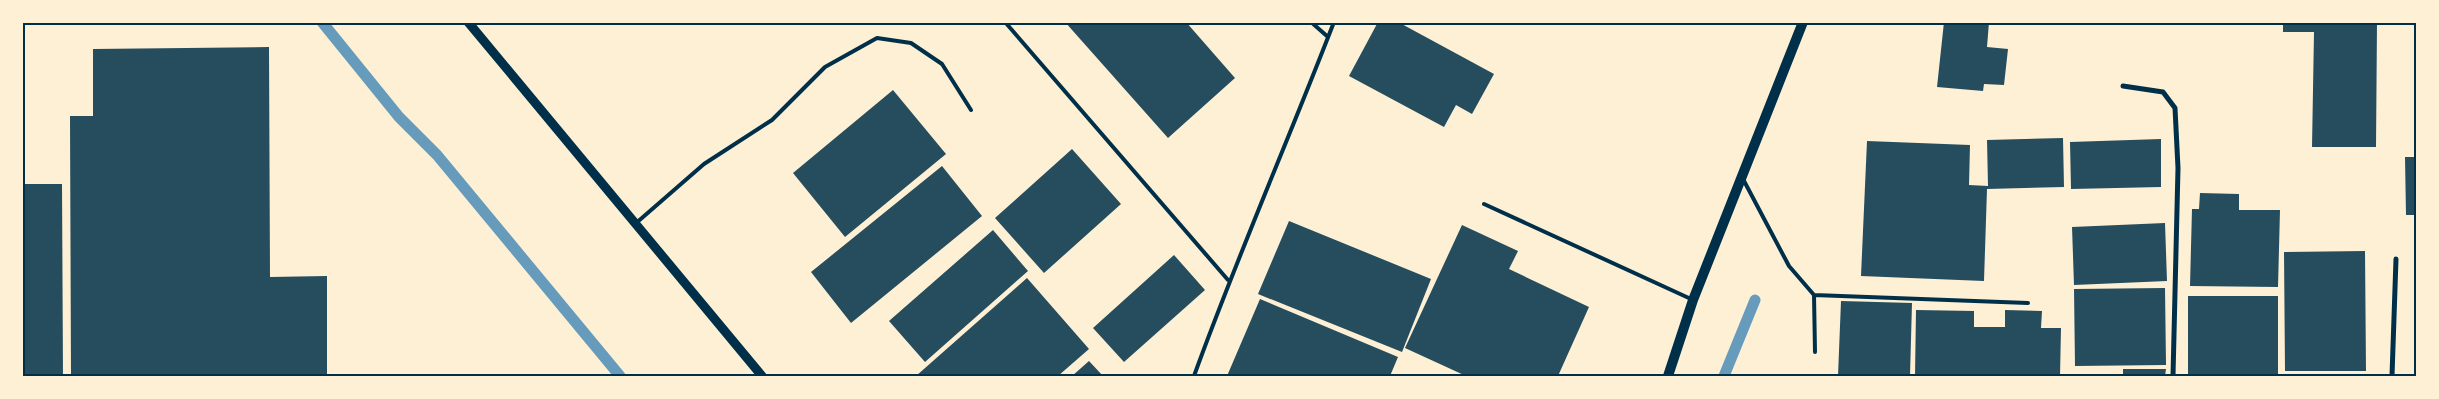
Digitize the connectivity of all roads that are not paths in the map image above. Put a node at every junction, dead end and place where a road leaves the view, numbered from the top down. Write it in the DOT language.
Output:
graph roads {
  1 [pos="468,22"];
  2 [pos="1005,22"];
  3 [pos="1312,22"];
  4 [pos="1334,22"];
  5 [pos="1803,22"];
  6 [pos="1328,37"];
  7 [pos="2123,86"];
  8 [pos="971,110"];
  9 [pos="1741,174"];
  10 [pos="1484,204"];
  11 [pos="635,224"];
  12 [pos="2396,259"];
  13 [pos="1228,280"];
  14 [pos="1814,295"];
  15 [pos="1693,300"];
  16 [pos="2028,303"];
  17 [pos="1815,352"];
  18 [pos="762,376"];
  19 [pos="1194,376"];
  20 [pos="1668,376"];
  21 [pos="2173,376"];
  22 [pos="2392,376"];
  1 -- 11 [label="street"];
  2 -- 13 [label="lane"];
  3 -- 6 [label="lane"];
  4 -- 6 [label="lane"];
  5 -- 9 [label="main road"];
  6 -- 13 [label="lane"];
  7 -- 21 [label="street"];
  8 -- 11 [label="lane"];
  9 -- 14 [label="lane"];
  9 -- 15 [label="main road"];
  10 -- 15 [label="lane"];
  11 -- 18 [label="street"];
  12 -- 22 [label="street"];
  13 -- 19 [label="lane"];
  14 -- 16 [label="lane"];
  14 -- 17 [label="lane"];
  15 -- 20 [label="main road"];
}
